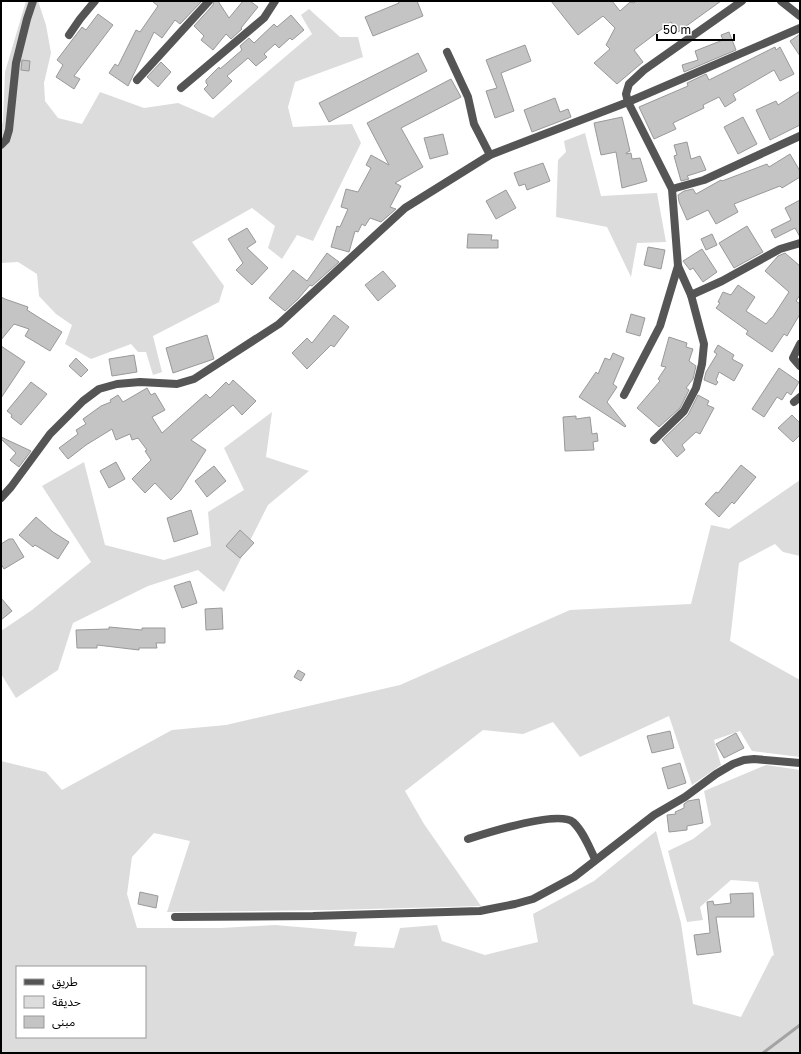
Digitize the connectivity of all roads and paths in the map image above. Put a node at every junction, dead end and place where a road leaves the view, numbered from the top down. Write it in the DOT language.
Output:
graph roads {
  1 [pos="33,1"];
  2 [pos="95,1"];
  3 [pos="209,1"];
  4 [pos="275,1"];
  5 [pos="742,1"];
  6 [pos="781,1"];
  7 [pos="800,16"];
  8 [pos="800,28"];
  9 [pos="69,35"];
  10 [pos="447,52"];
  11 [pos="137,80"];
  12 [pos="181,88"];
  13 [pos="628,102"];
  14 [pos="800,136"];
  15 [pos="1,145"];
  16 [pos="490,155"];
  17 [pos="672,189"];
  18 [pos="800,243"];
  19 [pos="678,266"];
  20 [pos="690,295"];
  21 [pos="800,344"];
  22 [pos="800,366"];
  23 [pos="624,395"];
  24 [pos="654,440"];
  25 [pos="1,498"];
  26 [pos="800,763"];
  27 [pos="468,839"];
  28 [pos="596,859"];
  29 [pos="175,917"];
  1 -- 15 [label="street"];
  2 -- 9 [label="street"];
  3 -- 11 [label="street"];
  4 -- 12 [label="street"];
  5 -- 13 [label="street"];
  6 -- 7 [label="street"];
  8 -- 13 [label="street"];
  10 -- 16 [label="street"];
  13 -- 16 [label="street"];
  13 -- 17 [label="street"];
  14 -- 17 [label="street"];
  16 -- 25 [label="street"];
  17 -- 19 [label="street"];
  18 -- 20 [label="street"];
  19 -- 20 [label="street"];
  19 -- 23 [label="street"];
  20 -- 24 [label="street"];
  21 -- 22 [label="street"];
  26 -- 28 [label="street"];
  27 -- 28 [label="street"];
  28 -- 29 [label="street"];
}
